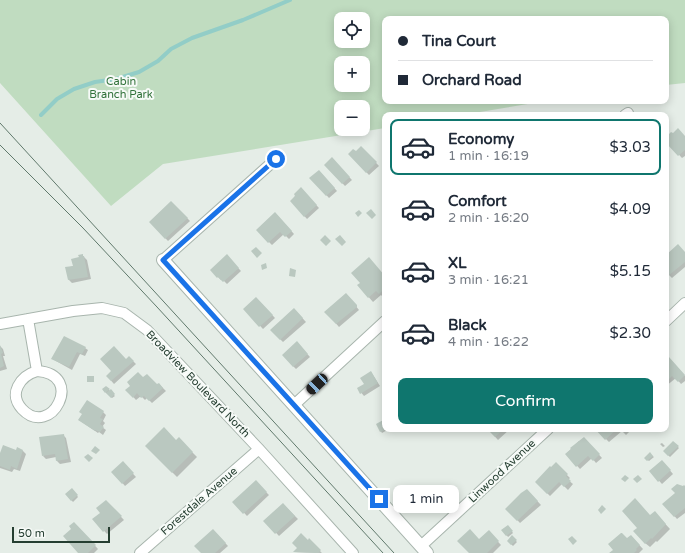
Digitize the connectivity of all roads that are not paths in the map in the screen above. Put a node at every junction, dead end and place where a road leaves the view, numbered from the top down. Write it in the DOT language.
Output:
graph roads {
  1 [pos="276,159"];
  2 [pos="163,260"];
  3 [pos="685,303"];
  4 [pos="669,318"];
  5 [pos="28,319"];
  6 [pos="0,324"];
  7 [pos="382,324"];
  8 [pos="37,371"];
  9 [pos="294,405"];
  10 [pos="545,432"];
  11 [pos="259,449"];
  12 [pos="424,550"];
  13 [pos="140,553"];
  14 [pos="353,553"];
  1 -- 2 [label="street"];
  2 -- 9 [label="street"];
  3 -- 4 [label="street"];
  5 -- 6 [label="street, Broadview Boulevard North"];
  5 -- 8 [label="street"];
  5 -- 11 [label="street, Broadview Boulevard North"];
  7 -- 9 [label="street"];
  8 -- 8 [label="street"];
  9 -- 12 [label="street"];
  10 -- 12 [label="street, Linwood Avenue"];
  11 -- 13 [label="street, Forestdale Avenue"];
  11 -- 14 [label="street, Broadview Boulevard North"];
}
